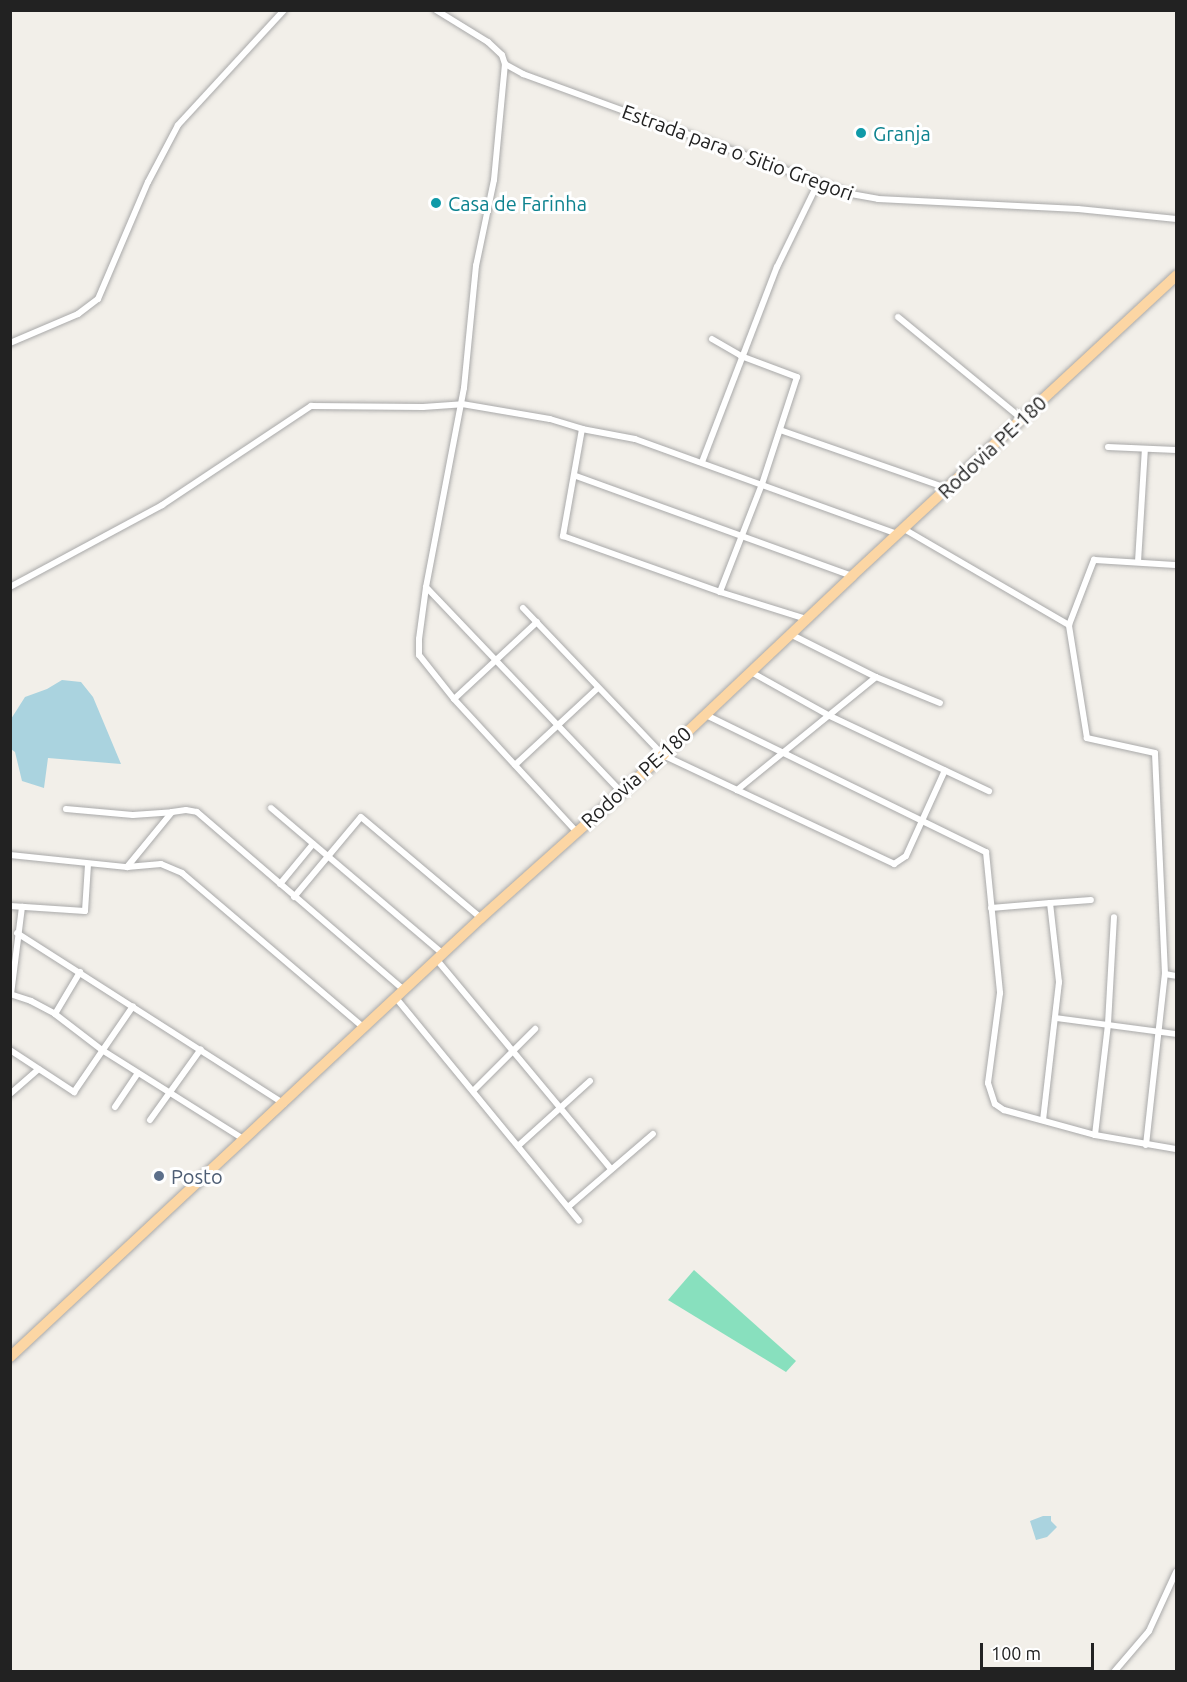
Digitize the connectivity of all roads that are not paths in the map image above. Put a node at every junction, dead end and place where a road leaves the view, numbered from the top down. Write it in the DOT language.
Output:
graph roads {
  1 [pos="284,10"];
  2 [pos="436,10"];
  3 [pos="505,64"];
  4 [pos="818,183"];
  5 [pos="1176,219"];
  6 [pos="1176,276"];
  7 [pos="898,317"];
  8 [pos="712,339"];
  9 [pos="10,343"];
  10 [pos="741,356"];
  11 [pos="462,404"];
  12 [pos="1022,420"];
  13 [pos="582,429"];
  14 [pos="780,430"];
  15 [pos="1108,447"];
  16 [pos="1145,449"];
  17 [pos="1176,450"];
  18 [pos="702,462"];
  19 [pos="576,476"];
  20 [pos="762,484"];
  21 [pos="948,489"];
  22 [pos="901,531"];
  23 [pos="742,535"];
  24 [pos="1138,562"];
  25 [pos="1176,565"];
  26 [pos="852,576"];
  27 [pos="10,587"];
  28 [pos="426,587"];
  29 [pos="720,592"];
  30 [pos="523,608"];
  31 [pos="806,619"];
  32 [pos="537,622"];
  33 [pos="1069,625"];
  34 [pos="790,634"];
  35 [pos="495,661"];
  36 [pos="750,672"];
  37 [pos="876,677"];
  38 [pos="598,688"];
  39 [pos="454,699"];
  40 [pos="940,703"];
  41 [pos="705,714"];
  42 [pos="830,716"];
  43 [pos="557,727"];
  44 [pos="785,754"];
  45 [pos="663,755"];
  46 [pos="514,765"];
  47 [pos="945,770"];
  48 [pos="738,790"];
  49 [pos="989,791"];
  50 [pos="621,792"];
  51 [pos="271,808"];
  52 [pos="66,809"];
  53 [pos="172,812"];
  54 [pos="922,820"];
  55 [pos="576,831"];
  56 [pos="313,844"];
  57 [pos="10,855"];
  58 [pos="328,857"];
  59 [pos="88,864"];
  60 [pos="127,867"];
  61 [pos="280,884"];
  62 [pos="294,897"];
  63 [pos="1091,900"];
  64 [pos="1050,903"];
  65 [pos="10,906"];
  66 [pos="22,907"];
  67 [pos="991,908"];
  68 [pos="1114,917"];
  69 [pos="481,918"];
  70 [pos="17,933"];
  71 [pos="440,957"];
  72 [pos="80,972"];
  73 [pos="1165,974"];
  74 [pos="1176,976"];
  75 [pos="404,990"];
  76 [pos="11,994"];
  77 [pos="396,998"];
  78 [pos="133,1006"];
  79 [pos="55,1014"];
  80 [pos="1056,1018"];
  81 [pos="1108,1024"];
  82 [pos="364,1028"];
  83 [pos="535,1029"];
  84 [pos="1157,1032"];
  85 [pos="1176,1034"];
  86 [pos="201,1048"];
  87 [pos="10,1050"];
  88 [pos="102,1050"];
  89 [pos="512,1051"];
  90 [pos="39,1069"];
  91 [pos="138,1073"];
  92 [pos="590,1081"];
  93 [pos="473,1091"];
  94 [pos="170,1092"];
  95 [pos="10,1094"];
  96 [pos="284,1104"];
  97 [pos="115,1107"];
  98 [pos="560,1108"];
  99 [pos="150,1120"];
  100 [pos="1042,1120"];
  101 [pos="653,1134"];
  102 [pos="1095,1135"];
  103 [pos="246,1140"];
  104 [pos="1146,1145"];
  105 [pos="518,1146"];
  106 [pos="1176,1149"];
  107 [pos="612,1169"];
  108 [pos="568,1207"];
  109 [pos="579,1221"];
  110 [pos="10,1357"];
  111 [pos="1176,1572"];
  112 [pos="1114,1671"];
  1 -- 9 [label="street"];
  2 -- 3 [label="street, Estrada para o Sitio Gregori"];
  3 -- 4 [label="street, Estrada para o Sitio Gregori"];
  3 -- 11 [label="street"];
  4 -- 5 [label="street, Estrada para o Sitio Gregori"];
  4 -- 10 [label="street"];
  6 -- 12 [label="main road, Rodovia PE-180"];
  7 -- 12 [label="street"];
  8 -- 10 [label="street"];
  10 -- 14 [label="street"];
  10 -- 18 [label="street"];
  11 -- 13 [label="street"];
  11 -- 27 [label="street"];
  11 -- 28 [label="street"];
  12 -- 21 [label="main road, Rodovia PE-180"];
  13 -- 18 [label="street"];
  13 -- 19 [label="street"];
  14 -- 20 [label="street"];
  14 -- 21 [label="street"];
  15 -- 16 [label="street"];
  16 -- 17 [label="street"];
  16 -- 24 [label="street"];
  18 -- 20 [label="street"];
  19 -- 23 [label="street"];
  19 -- 29 [label="street"];
  20 -- 22 [label="street"];
  20 -- 23 [label="street"];
  21 -- 22 [label="main road, Rodovia PE-180"];
  22 -- 26 [label="main road, Rodovia PE-180"];
  22 -- 33 [label="street"];
  23 -- 26 [label="street"];
  23 -- 29 [label="street"];
  24 -- 25 [label="street"];
  24 -- 33 [label="street"];
  26 -- 31 [label="main road, Rodovia PE-180"];
  28 -- 35 [label="street"];
  28 -- 39 [label="street"];
  29 -- 31 [label="street"];
  30 -- 32 [label="street"];
  31 -- 34 [label="main road, Rodovia PE-180"];
  32 -- 35 [label="street"];
  32 -- 38 [label="street"];
  33 -- 73 [label="street"];
  34 -- 36 [label="main road, Rodovia PE-180"];
  34 -- 37 [label="street"];
  35 -- 39 [label="street"];
  35 -- 43 [label="street"];
  36 -- 41 [label="main road, Rodovia PE-180"];
  36 -- 42 [label="street"];
  37 -- 40 [label="street"];
  37 -- 42 [label="street"];
  38 -- 43 [label="street"];
  38 -- 45 [label="street"];
  39 -- 46 [label="street"];
  41 -- 44 [label="street"];
  41 -- 45 [label="main road, Rodovia PE-180"];
  42 -- 44 [label="street"];
  42 -- 47 [label="street"];
  43 -- 46 [label="street"];
  43 -- 50 [label="street"];
  44 -- 48 [label="street"];
  44 -- 54 [label="street"];
  45 -- 48 [label="street"];
  45 -- 50 [label="main road, Rodovia PE-180"];
  46 -- 55 [label="street"];
  47 -- 49 [label="street"];
  47 -- 54 [label="street"];
  48 -- 54 [label="street"];
  50 -- 55 [label="main road, Rodovia PE-180"];
  51 -- 56 [label="street"];
  52 -- 53 [label="street"];
  53 -- 60 [label="street"];
  53 -- 61 [label="street"];
  54 -- 67 [label="street"];
  55 -- 69 [label="main road, Rodovia PE-180"];
  56 -- 58 [label="street"];
  56 -- 61 [label="street"];
  57 -- 59 [label="street"];
  58 -- 62 [label="street"];
  58 -- 69 [label="street"];
  58 -- 71 [label="street"];
  59 -- 60 [label="street"];
  59 -- 66 [label="street"];
  60 -- 82 [label="street"];
  61 -- 62 [label="street"];
  62 -- 75 [label="street"];
  63 -- 64 [label="street"];
  64 -- 67 [label="street"];
  64 -- 80 [label="street"];
  65 -- 66 [label="street"];
  66 -- 70 [label="street"];
  67 -- 100 [label="street"];
  68 -- 81 [label="street"];
  69 -- 71 [label="main road, Rodovia PE-180"];
  70 -- 72 [label="street"];
  70 -- 76 [label="street"];
  71 -- 75 [label="main road, Rodovia PE-180"];
  71 -- 89 [label="street"];
  72 -- 78 [label="street"];
  72 -- 79 [label="street"];
  73 -- 74 [label="street"];
  73 -- 84 [label="street"];
  75 -- 77 [label="main road, Rodovia PE-180"];
  76 -- 79 [label="street"];
  77 -- 82 [label="main road, Rodovia PE-180"];
  77 -- 93 [label="street"];
  78 -- 86 [label="street"];
  78 -- 88 [label="street"];
  79 -- 88 [label="street"];
  80 -- 81 [label="street"];
  80 -- 100 [label="street"];
  81 -- 84 [label="street"];
  81 -- 102 [label="street"];
  82 -- 96 [label="main road, Rodovia PE-180"];
  83 -- 89 [label="street"];
  84 -- 85 [label="street"];
  84 -- 104 [label="street"];
  86 -- 94 [label="street"];
  86 -- 96 [label="street"];
  87 -- 90 [label="street"];
  88 -- 90 [label="street"];
  88 -- 91 [label="street"];
  89 -- 93 [label="street"];
  89 -- 98 [label="street"];
  90 -- 95 [label="street"];
  91 -- 94 [label="street"];
  91 -- 97 [label="street"];
  92 -- 98 [label="street"];
  93 -- 105 [label="street"];
  94 -- 99 [label="street"];
  94 -- 103 [label="street"];
  96 -- 103 [label="main road, Rodovia PE-180"];
  98 -- 105 [label="street"];
  98 -- 107 [label="street"];
  100 -- 102 [label="street"];
  101 -- 107 [label="street"];
  102 -- 104 [label="street"];
  103 -- 110 [label="main road, Rodovia PE-180"];
  104 -- 106 [label="street"];
  105 -- 108 [label="street"];
  107 -- 108 [label="street"];
  108 -- 109 [label="street"];
  111 -- 112 [label="street"];
}
